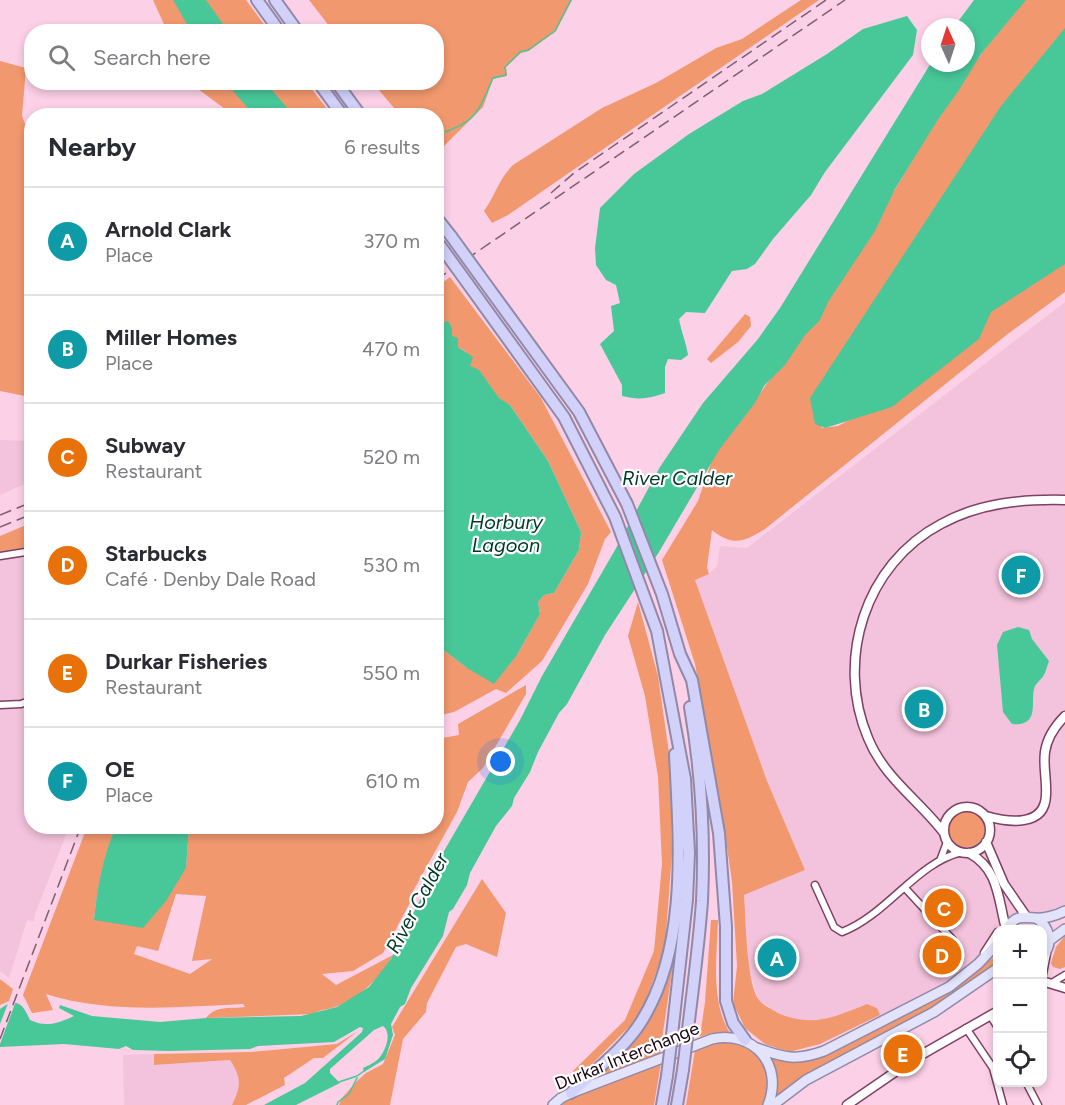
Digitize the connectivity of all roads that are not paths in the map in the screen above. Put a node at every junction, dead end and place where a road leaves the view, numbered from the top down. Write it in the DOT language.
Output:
graph roads {
  1 [pos="257,0"];
  2 [pos="275,0"];
  3 [pos="274,24"];
  4 [pos="292,24"];
  5 [pos="324,90"];
  6 [pos="342,90"];
  7 [pos="337,108"];
  8 [pos="355,108"];
  9 [pos="444,227"];
  10 [pos="444,251"];
  11 [pos="1065,500"];
  12 [pos="24,552"];
  13 [pos="0,556"];
  14 [pos="680,654"];
  15 [pos="24,703"];
  16 [pos="0,705"];
  17 [pos="673,705"];
  18 [pos="1065,716"];
  19 [pos="927,811"];
  20 [pos="952,813"];
  21 [pos="986,816"];
  22 [pos="1005,821"];
  23 [pos="990,831"];
  24 [pos="946,837"];
  25 [pos="986,842"];
  26 [pos="965,852"];
  27 [pos="941,859"];
  28 [pos="814,885"];
  29 [pos="905,888"];
  30 [pos="1065,911"];
  31 [pos="1002,914"];
  32 [pos="1026,916"];
  33 [pos="1036,918"];
  34 [pos="999,925"];
  35 [pos="1005,925"];
  36 [pos="1010,925"];
  37 [pos="1065,929"];
  38 [pos="993,939"];
  39 [pos="954,940"];
  40 [pos="1050,940"];
  41 [pos="1047,948"];
  42 [pos="993,949"];
  43 [pos="978,964"];
  44 [pos="993,971"];
  45 [pos="1065,975"];
  46 [pos="1047,983"];
  47 [pos="1047,983"];
  48 [pos="1065,988"];
  49 [pos="993,1014"];
  50 [pos="966,1028"];
  51 [pos="744,1040"];
  52 [pos="755,1047"];
  53 [pos="993,1068"];
  54 [pos="998,1087"];
  55 [pos="1028,1087"];
  56 [pos="571,1093"];
  57 [pos="860,1102"];
  58 [pos="553,1105"];
  59 [pos="662,1105"];
  60 [pos="677,1105"];
  61 [pos="768,1105"];
  62 [pos="773,1105"];
  63 [pos="847,1105"];
  64 [pos="1003,1105"];
  65 [pos="1038,1105"];
  1 -- 3 [label="highway"];
  2 -- 4 [label="highway"];
  5 -- 7 [label="highway"];
  6 -- 8 [label="highway"];
  9 -- 14 [label="highway, bridge"];
  10 -- 17 [label="highway, bridge"];
  11 -- 19 [label="street"];
  12 -- 13 [label="street"];
  14 -- 51 [label="highway"];
  14 -- 60 [label="highway, bridge"];
  15 -- 16 [label="street"];
  17 -- 56 [label="highway"];
  17 -- 59 [label="highway, bridge"];
  18 -- 22 [label="street"];
  19 -- 20 [label="street"];
  19 -- 24 [label="street"];
  20 -- 21 [label="street"];
  20 -- 24 [label="street"];
  21 -- 22 [label="street"];
  21 -- 23 [label="street"];
  22 -- 23 [label="street"];
  23 -- 25 [label="street"];
  24 -- 26 [label="street"];
  24 -- 27 [label="street"];
  25 -- 26 [label="street"];
  25 -- 32 [label="street"];
  26 -- 27 [label="street"];
  26 -- 31 [label="street"];
  27 -- 29 [label="street"];
  28 -- 29 [label="street"];
  29 -- 39 [label="street"];
  30 -- 33 [label="main road"];
  31 -- 34 [label="street"];
  31 -- 35 [label="street"];
  32 -- 33 [label="main road"];
  32 -- 36 [label="main road"];
  33 -- 40 [label="main road"];
  37 -- 40 [label="main road"];
  38 -- 43 [label="street"];
  40 -- 41 [label="main road"];
  42 -- 43 [label="main road"];
  43 -- 52 [label="main road"];
  44 -- 62 [label="main road"];
  45 -- 46 [label="street"];
  47 -- 48 [label="street"];
  49 -- 50 [label="street"];
  50 -- 53 [label="street"];
  50 -- 57 [label="street"];
  51 -- 52 [label="main road, Durkar Interchange"];
  51 -- 56 [label="main road, Durkar Interchange"];
  52 -- 61 [label="main road, Durkar Interchange"];
  54 -- 64 [label="street"];
  55 -- 65 [label="street"];
  56 -- 58 [label="main road, Durkar Interchange"];
  57 -- 63 [label="street"];
}
